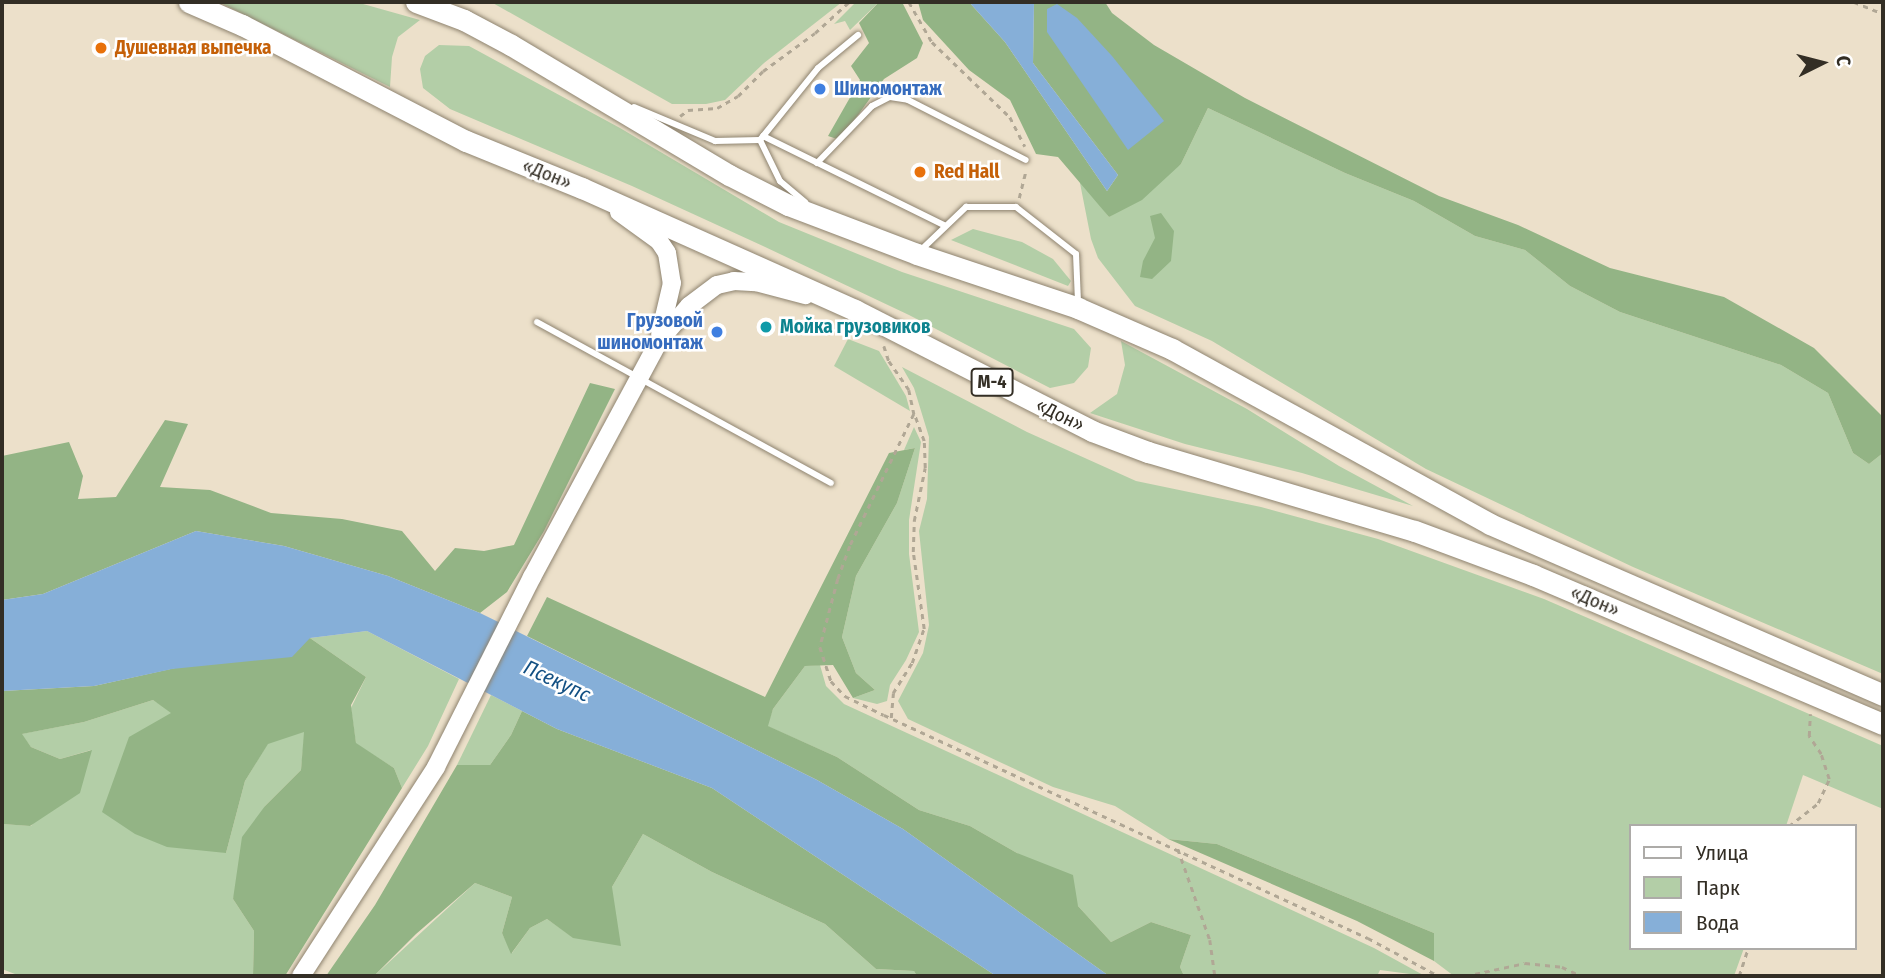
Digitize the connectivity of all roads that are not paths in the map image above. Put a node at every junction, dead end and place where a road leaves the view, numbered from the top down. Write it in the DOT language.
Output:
graph roads {
  1 [pos="189,2"];
  2 [pos="416,2"];
  3 [pos="858,35"];
  4 [pos="583,87"];
  5 [pos="762,138"];
  6 [pos="1026,160"];
  7 [pos="817,163"];
  8 [pos="582,188"];
  9 [pos="944,225"];
  10 [pos="873,237"];
  11 [pos="917,254"];
  12 [pos="1078,308"];
  13 [pos="855,310"];
  14 [pos="537,322"];
  15 [pos="659,341"];
  16 [pos="638,378"];
  17 [pos="831,483"];
  18 [pos="1883,695"];
  19 [pos="1883,724"];
  20 [pos="301,976"];
  1 -- 8 [label="highway, «Дон» / М-4"];
  2 -- 4 [label="highway, «Дон»"];
  3 -- 5 [label="lane"];
  4 -- 5 [label="lane"];
  4 -- 10 [label="highway, «Дон»"];
  5 -- 7 [label="lane"];
  5 -- 10 [label="lane"];
  6 -- 7 [label="lane"];
  7 -- 9 [label="lane"];
  8 -- 13 [label="highway, «Дон» / М-4"];
  8 -- 15 [label="main road, М-4"];
  9 -- 11 [label="lane"];
  9 -- 12 [label="lane"];
  10 -- 11 [label="highway, «Дон»"];
  11 -- 12 [label="highway, «Дон»"];
  12 -- 18 [label="highway, «Дон»"];
  13 -- 15 [label="main road, М-4"];
  13 -- 19 [label="highway, «Дон» / М-4"];
  14 -- 16 [label="lane"];
  15 -- 16 [label="main road"];
  16 -- 17 [label="lane"];
  16 -- 20 [label="main road"];
}
